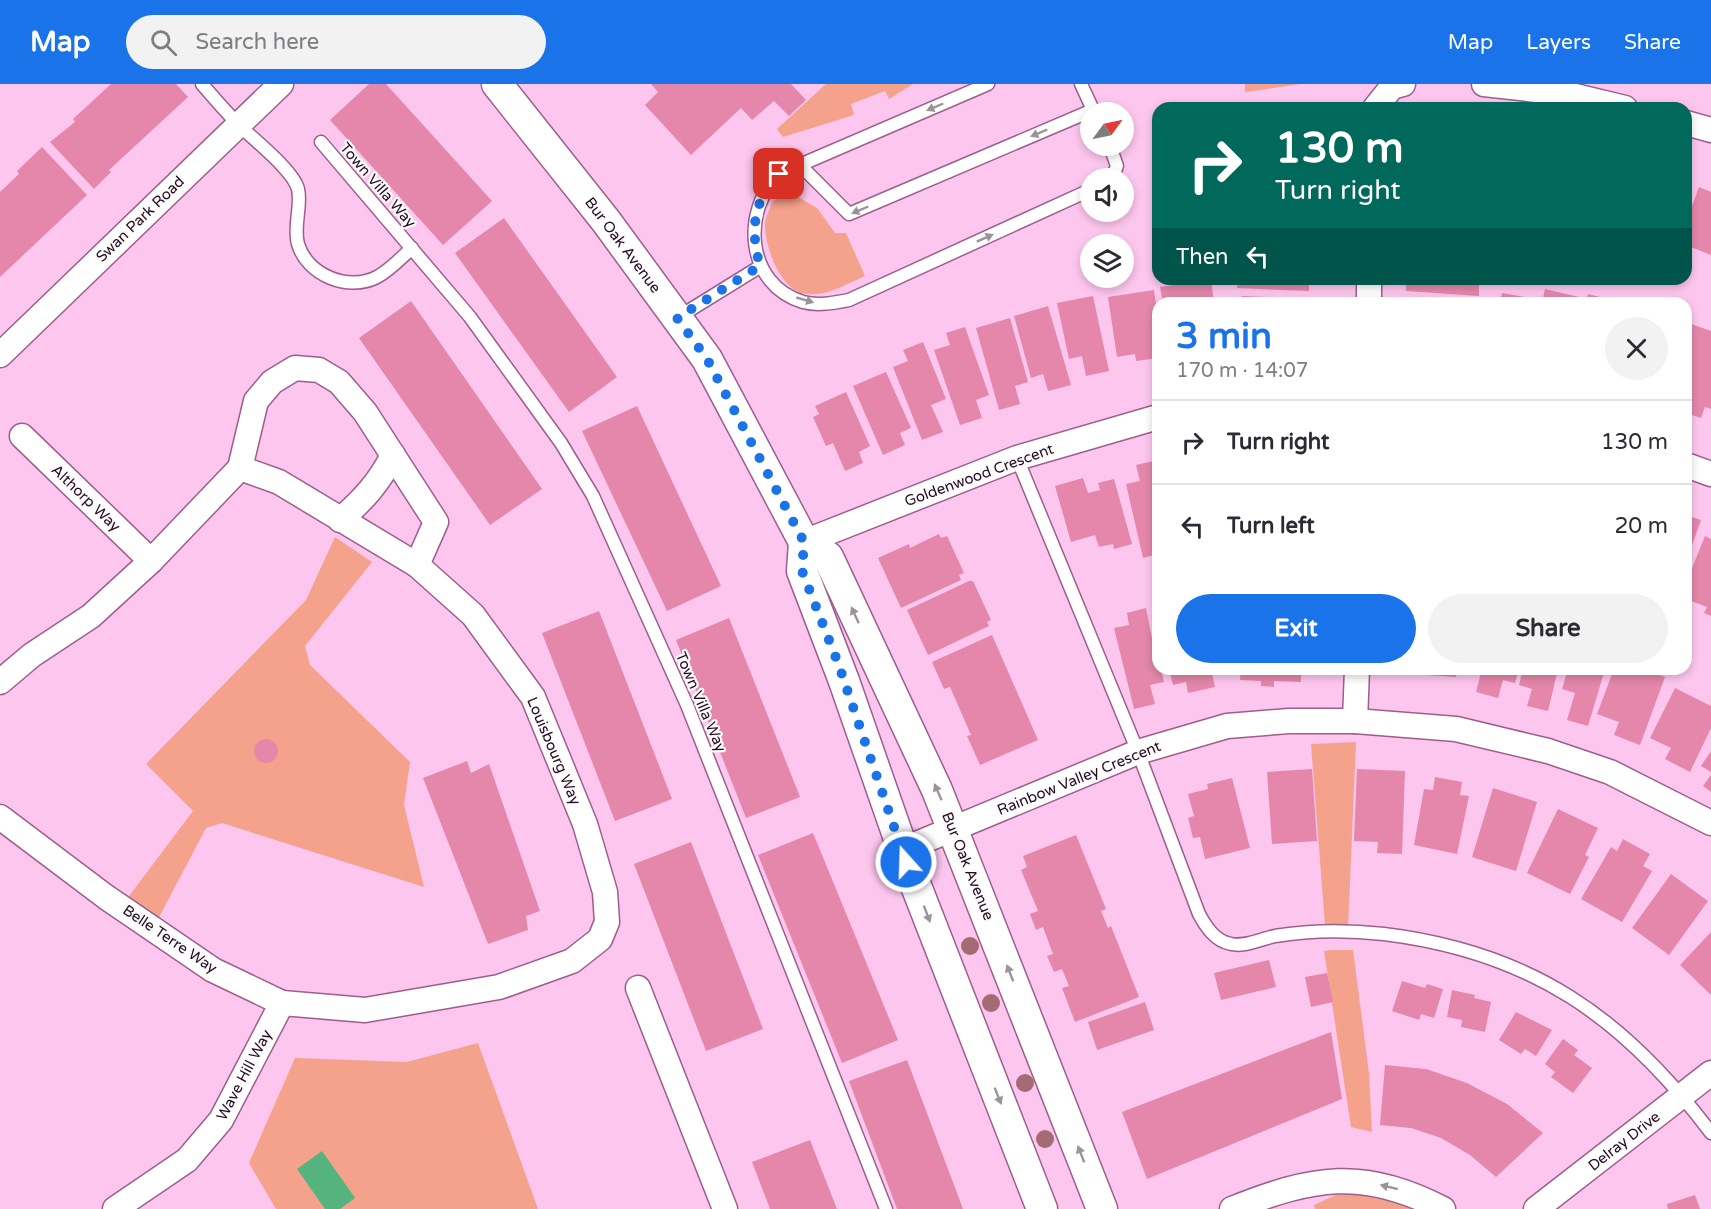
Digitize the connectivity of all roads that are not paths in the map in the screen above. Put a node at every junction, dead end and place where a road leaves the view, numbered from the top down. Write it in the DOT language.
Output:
graph roads {
  1 [pos="202,84"];
  2 [pos="281,84"];
  3 [pos="497,84"];
  4 [pos="988,84"];
  5 [pos="1081,84"];
  6 [pos="1403,84"];
  7 [pos="1484,84"];
  8 [pos="1564,88"];
  9 [pos="1090,102"];
  10 [pos="1380,102"];
  11 [pos="1607,102"];
  12 [pos="1080,117"];
  13 [pos="238,124"];
  14 [pos="1692,125"];
  15 [pos="1711,130"];
  16 [pos="321,142"];
  17 [pos="800,165"];
  18 [pos="1080,195"];
  19 [pos="412,248"];
  20 [pos="760,266"];
  21 [pos="677,318"];
  22 [pos="0,355"];
  23 [pos="1152,419"];
  24 [pos="22,436"];
  25 [pos="393,455"];
  26 [pos="1017,458"];
  27 [pos="1692,467"];
  28 [pos="240,468"];
  29 [pos="1711,474"];
  30 [pos="340,520"];
  31 [pos="804,542"];
  32 [pos="151,561"];
  33 [pos="417,565"];
  34 [pos="1357,675"];
  35 [pos="0,682"];
  36 [pos="1355,721"];
  37 [pos="1138,752"];
  38 [pos="0,817"];
  39 [pos="1711,823"];
  40 [pos="953,829"];
  41 [pos="902,850"];
  42 [pos="600,939"];
  43 [pos="638,988"];
  44 [pos="282,1003"];
  45 [pos="1711,1073"];
  46 [pos="1683,1095"];
  47 [pos="1711,1133"];
  48 [pos="115,1209"];
  49 [pos="725,1209"];
  50 [pos="886,1209"];
  51 [pos="1042,1209"];
  52 [pos="1102,1209"];
  53 [pos="1232,1209"];
  54 [pos="1443,1209"];
  55 [pos="1536,1209"];
  1 -- 13 [label="lane, Town Villa Way"];
  2 -- 13 [label="street, Swan Park Road"];
  3 -- 21 [label="street, Bur Oak Avenue"];
  4 -- 17 [label="lane, one-way"];
  5 -- 9 [label="lane"];
  6 -- 10 [label="street"];
  7 -- 8 [label="street"];
  8 -- 11 [label="street"];
  12 -- 17 [label="lane, one-way"];
  13 -- 19 [label="lane, Town Villa Way"];
  13 -- 22 [label="street, Swan Park Road"];
  14 -- 15 [label="street"];
  16 -- 19 [label="lane, Town Villa Way"];
  17 -- 20 [label="lane"];
  20 -- 18 [label="lane, one-way"];
  19 -- 50 [label="lane, Town Villa Way"];
  20 -- 21 [label="lane"];
  21 -- 31 [label="street, Bur Oak Avenue"];
  23 -- 26 [label="street, Goldenwood Crescent"];
  24 -- 32 [label="street, Althorp Way"];
  25 -- 28 [label="street"];
  25 -- 30 [label="street"];
  25 -- 33 [label="street"];
  26 -- 31 [label="street, Goldenwood Crescent"];
  26 -- 37 [label="lane"];
  27 -- 29 [label="street"];
  28 -- 30 [label="street, Louisbourg Way"];
  28 -- 32 [label="street"];
  30 -- 33 [label="street, Louisbourg Way"];
  40 -- 31 [label="street, Bur Oak Avenue, one-way"];
  31 -- 41 [label="street"];
  32 -- 35 [label="street"];
  33 -- 42 [label="street, Louisbourg Way"];
  34 -- 36 [label="street"];
  36 -- 37 [label="street, Rainbow Valley Crescent"];
  36 -- 39 [label="street, Rainbow Valley Crescent"];
  37 -- 40 [label="street, Rainbow Valley Crescent"];
  37 -- 46 [label="lane"];
  38 -- 44 [label="street, Belle Terre Way"];
  40 -- 41 [label="street, Rainbow Valley Crescent"];
  52 -- 40 [label="street, Bur Oak Avenue, one-way"];
  41 -- 51 [label="street, one-way"];
  42 -- 44 [label="street, Belle Terre Way"];
  43 -- 49 [label="street"];
  44 -- 48 [label="street, Wave Hill Way"];
  45 -- 46 [label="street, Delray Drive"];
  46 -- 47 [label="lane"];
  46 -- 55 [label="street, Delray Drive"];
  54 -- 53 [label="street, one-way"];
}
